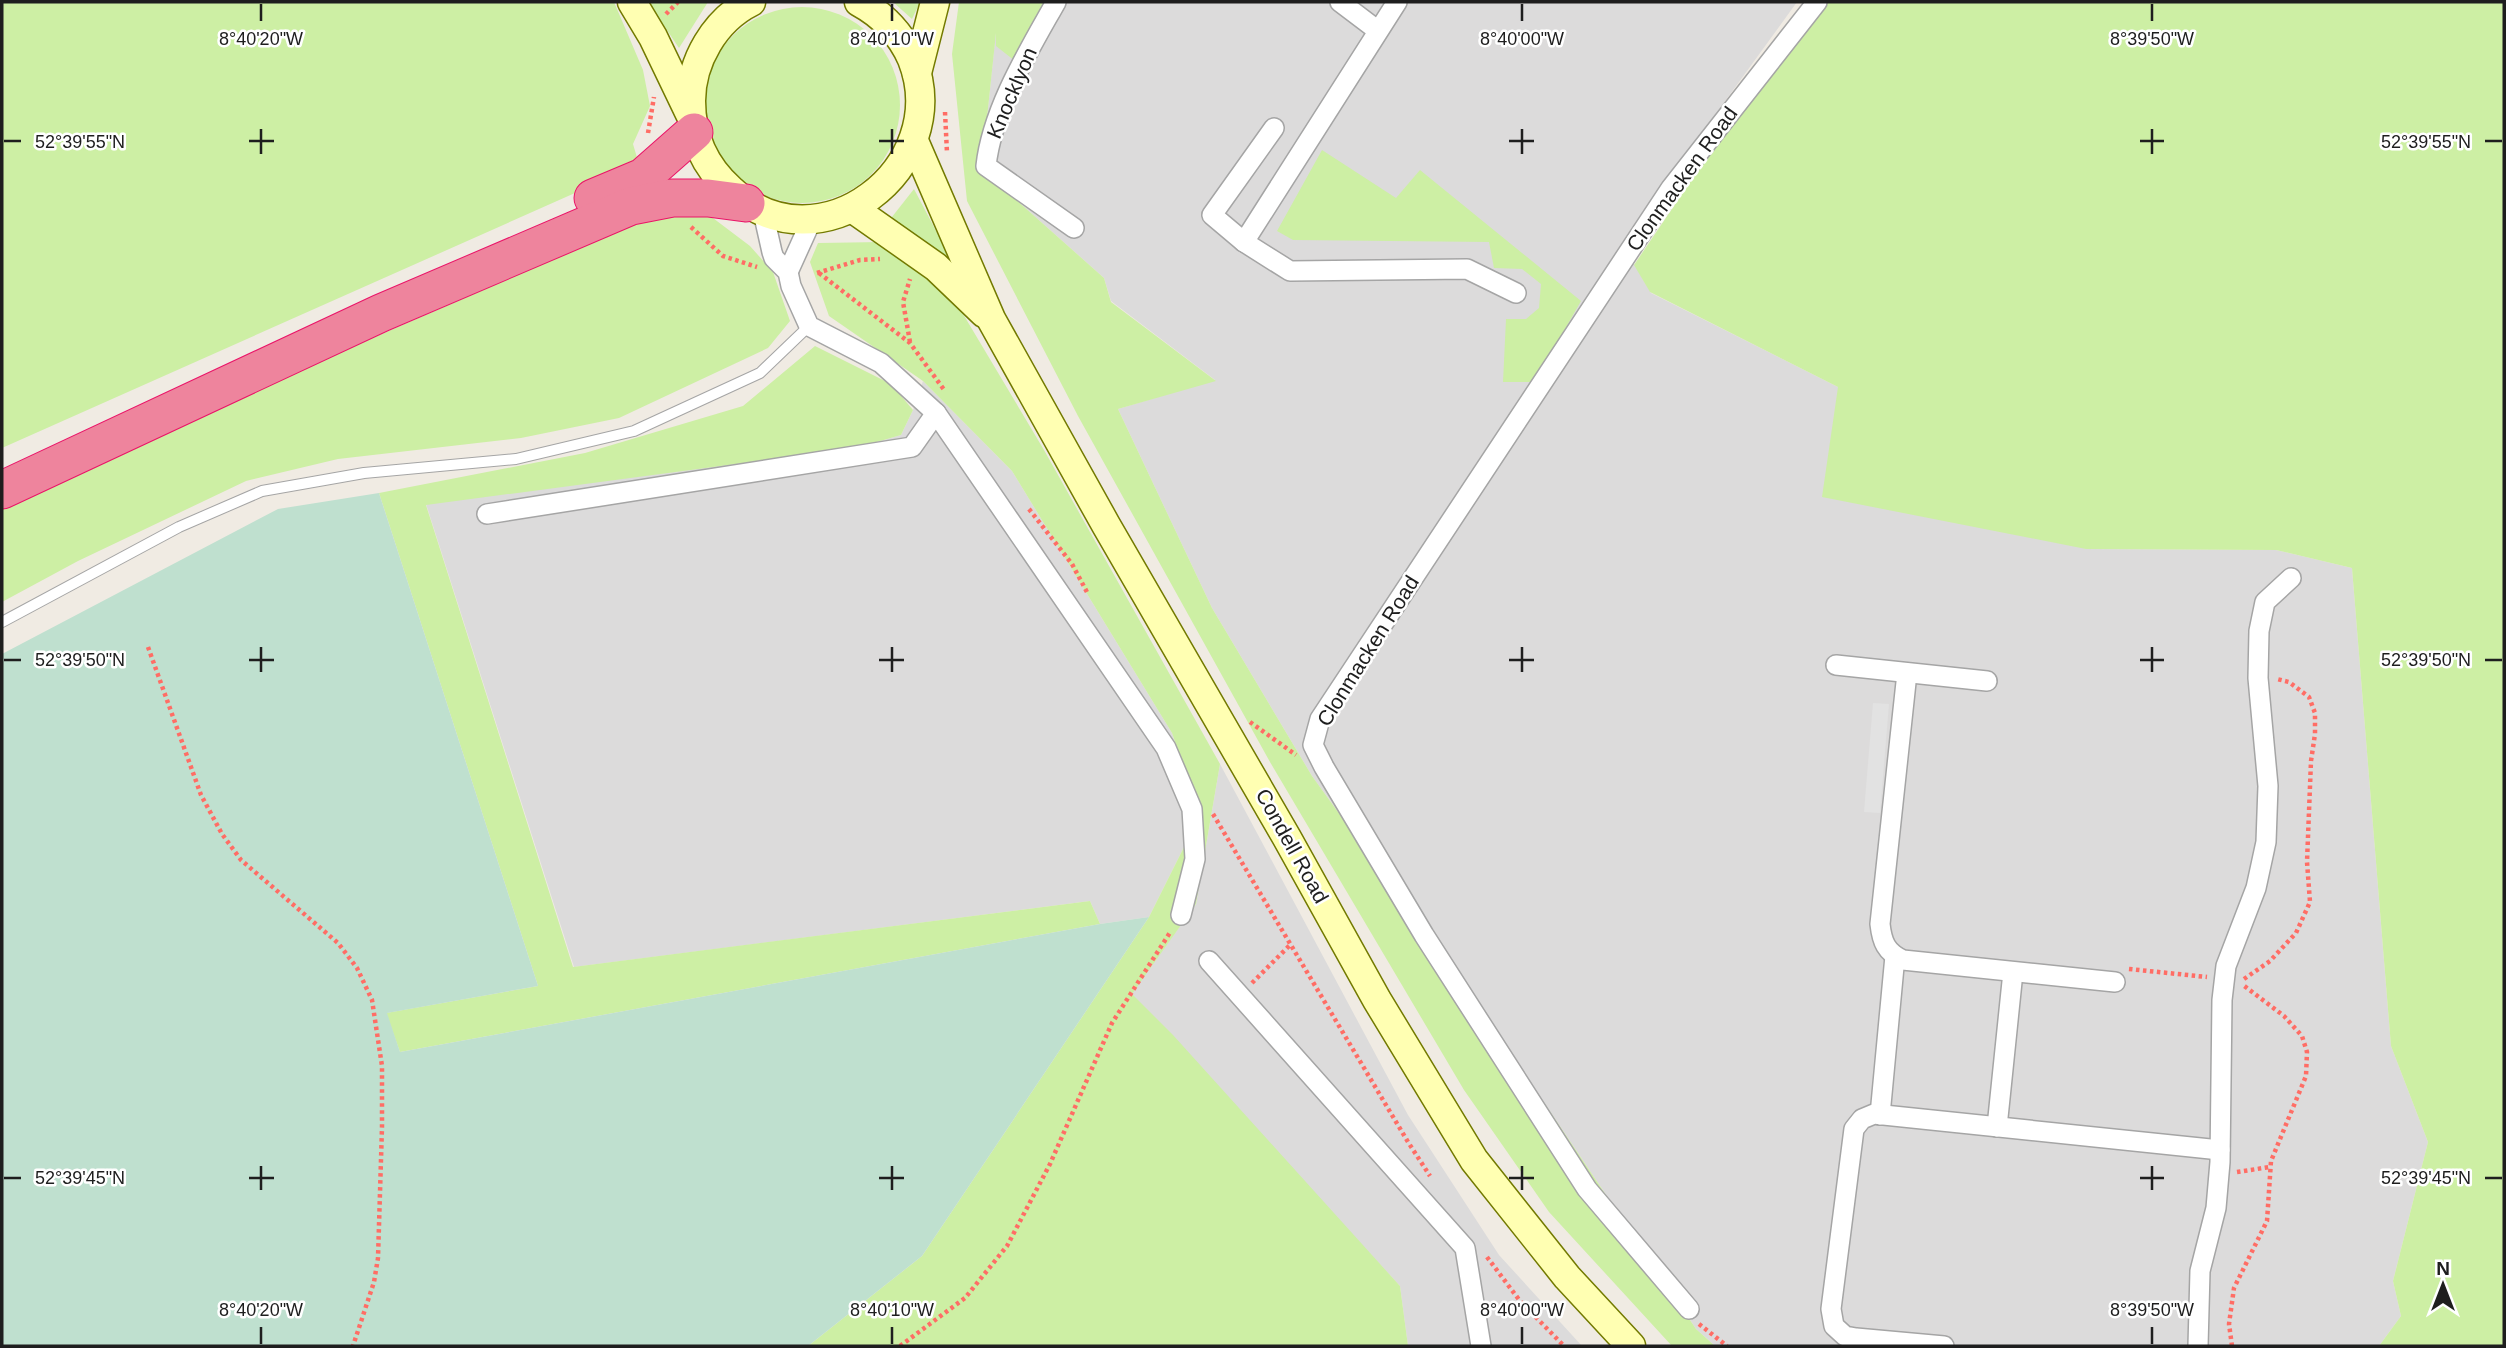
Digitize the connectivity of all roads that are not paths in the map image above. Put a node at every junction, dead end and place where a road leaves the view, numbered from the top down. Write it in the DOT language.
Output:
graph roads {
  1 [pos="632,2"];
  2 [pos="747,2"];
  3 [pos="859,2"];
  4 [pos="934,2"];
  5 [pos="1056,2"];
  6 [pos="1340,2"];
  7 [pos="1396,2"];
  8 [pos="1817,2"];
  9 [pos="1377,30"];
  10 [pos="917,73"];
  11 [pos="692,124"];
  12 [pos="1274,128"];
  13 [pos="914,141"];
  14 [pos="754,208"];
  15 [pos="852,208"];
  16 [pos="812,219"];
  17 [pos="1074,228"];
  18 [pos="1244,242"];
  19 [pos="788,272"];
  20 [pos="1516,293"];
  21 [pos="992,319"];
  22 [pos="809,326"];
  23 [pos="936,413"];
  24 [pos="2,465"];
  25 [pos="2,490"];
  26 [pos="487,514"];
  27 [pos="2291,578"];
  28 [pos="2,622"];
  29 [pos="1836,665"];
  30 [pos="1907,673"];
  31 [pos="1987,681"];
  32 [pos="1181,915"];
  33 [pos="1895,956"];
  34 [pos="1209,961"];
  35 [pos="2013,972"];
  36 [pos="2115,982"];
  37 [pos="1880,1115"];
  38 [pos="1997,1127"];
  39 [pos="2220,1150"];
  40 [pos="1689,1309"];
  41 [pos="1481,1346"];
  42 [pos="1631,1346"];
  43 [pos="1944,1346"];
  44 [pos="2197,1346"];
  1 -- 11 [label="main road"];
  2 -- 11 [label="main road"];
  3 -- 10 [label="main road"];
  4 -- 10 [label="main road"];
  5 -- 17 [label="street, Knocklyon"];
  6 -- 9 [label="street"];
  7 -- 9 [label="street"];
  8 -- 40 [label="street, Clonmacken Road"];
  9 -- 18 [label="street"];
  10 -- 13 [label="main road"];
  11 -- 14 [label="main road"];
  11 -- 24 [label="highway"];
  12 -- 18 [label="street"];
  13 -- 15 [label="main road"];
  13 -- 21 [label="main road"];
  14 -- 16 [label="main road"];
  14 -- 19 [label="street"];
  14 -- 25 [label="highway"];
  15 -- 16 [label="main road"];
  15 -- 21 [label="main road"];
  16 -- 19 [label="street"];
  18 -- 20 [label="street"];
  19 -- 22 [label="street"];
  21 -- 42 [label="main road, Condell Road"];
  22 -- 23 [label="street"];
  22 -- 28 [label="lane"];
  23 -- 26 [label="street"];
  23 -- 32 [label="street"];
  27 -- 39 [label="street"];
  29 -- 30 [label="street"];
  30 -- 31 [label="street"];
  30 -- 33 [label="street"];
  33 -- 35 [label="street"];
  33 -- 37 [label="street"];
  34 -- 41 [label="street"];
  35 -- 36 [label="street"];
  35 -- 38 [label="street"];
  37 -- 38 [label="street"];
  37 -- 43 [label="street"];
  38 -- 39 [label="street"];
  39 -- 44 [label="street"];
}
